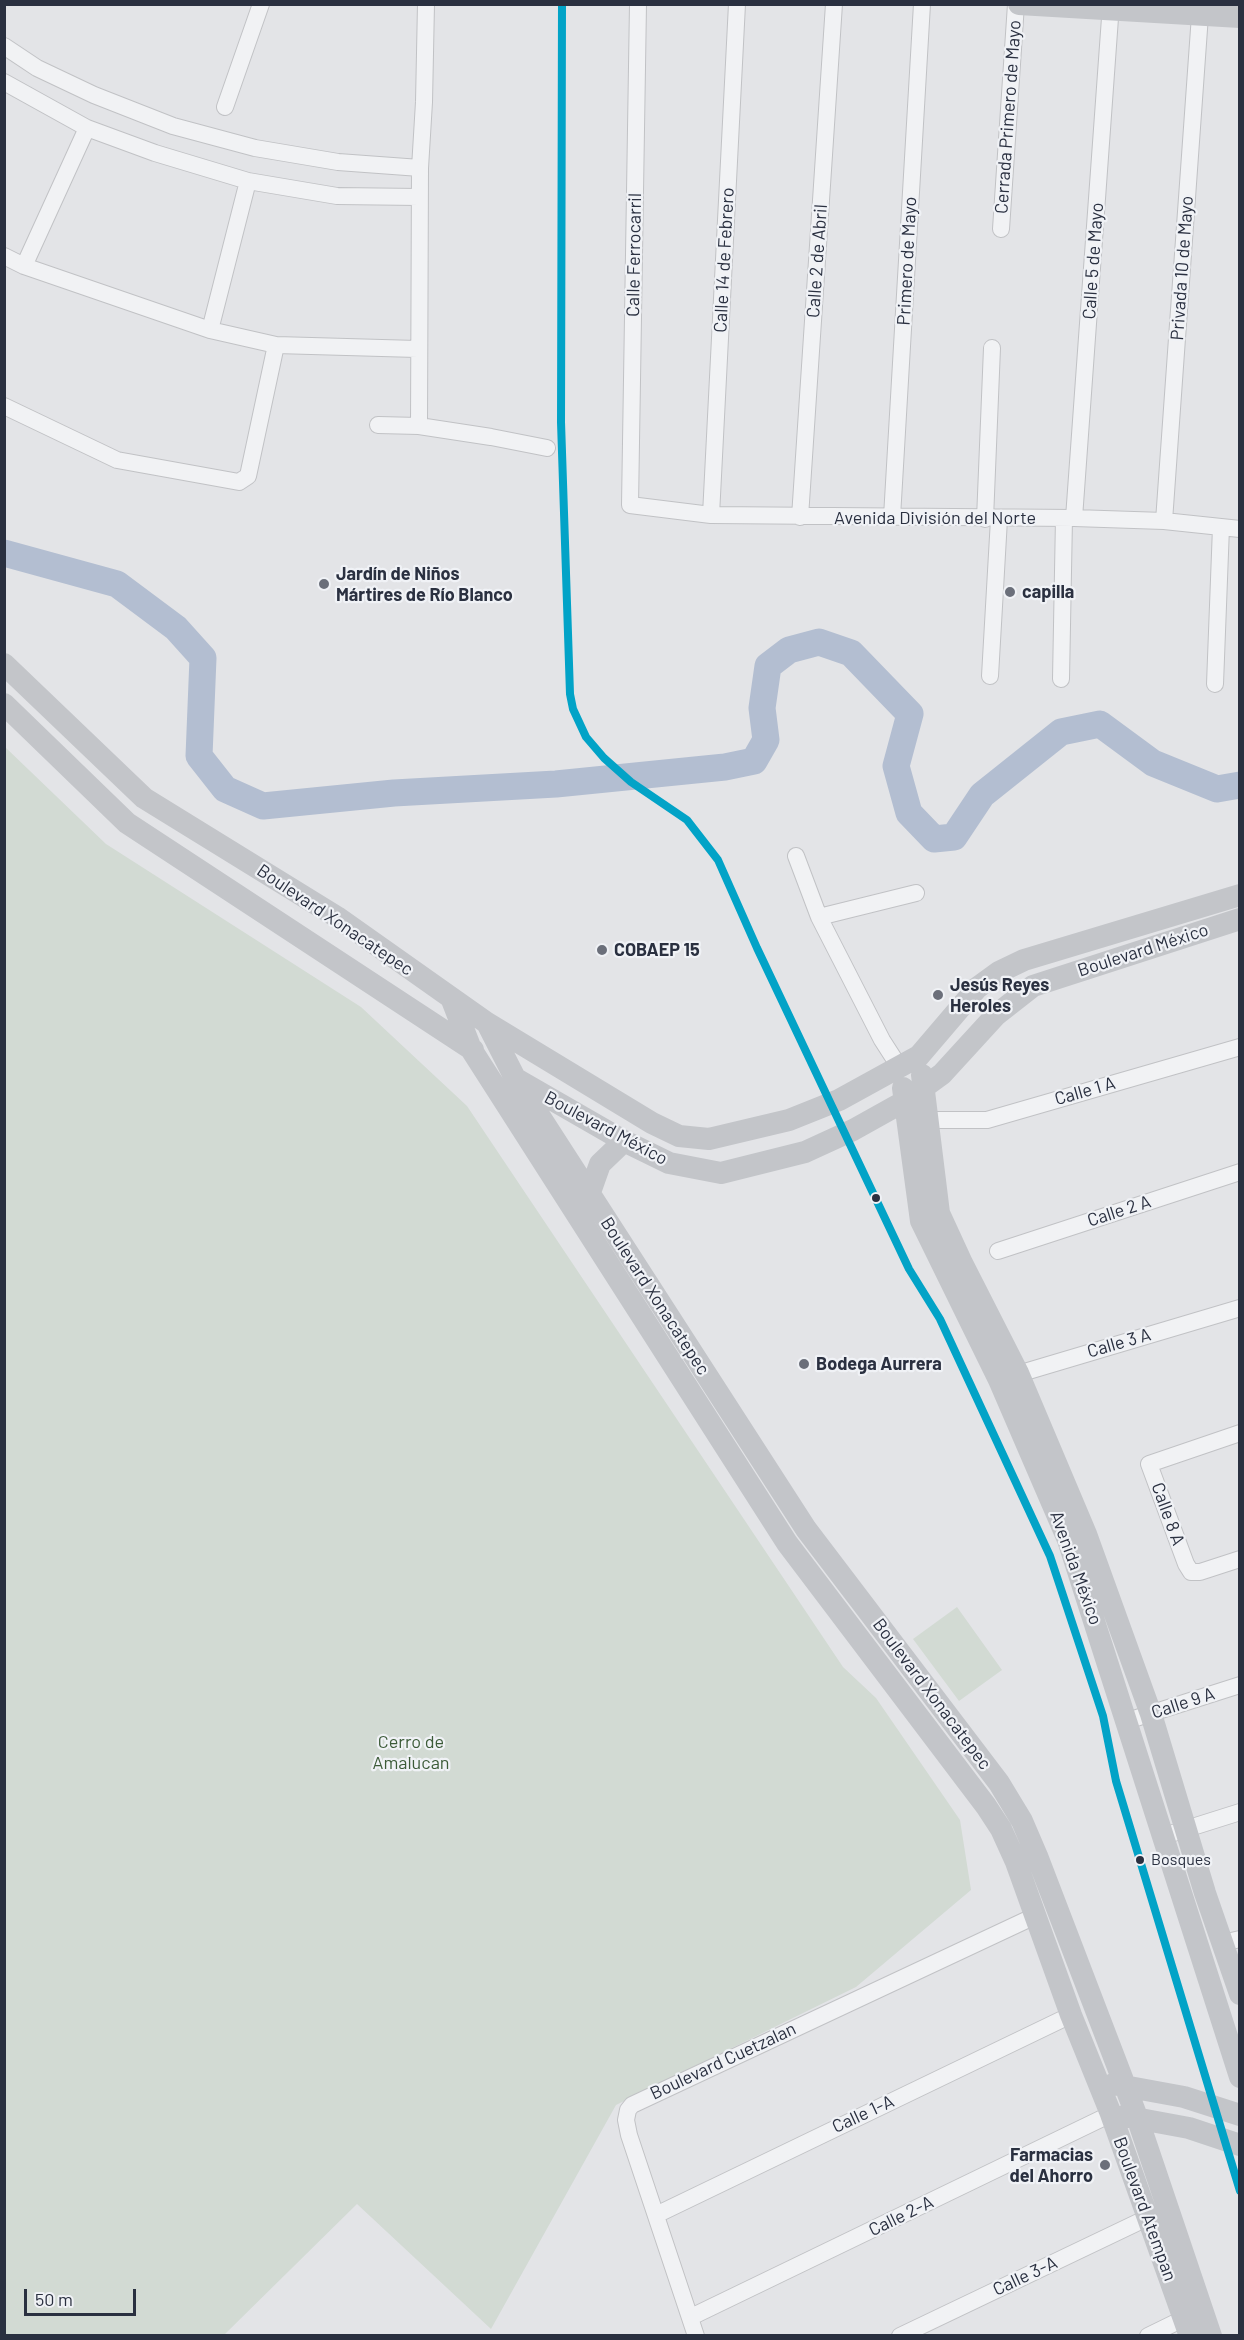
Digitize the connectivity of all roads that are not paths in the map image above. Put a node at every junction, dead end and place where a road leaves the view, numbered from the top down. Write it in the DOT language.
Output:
graph roads {
  1 [pos="261,4"];
  2 [pos="426,4"];
  3 [pos="638,4"];
  4 [pos="738,4"];
  5 [pos="834,4"];
  6 [pos="922,4"];
  7 [pos="1017,4"];
  8 [pos="1111,7"];
  9 [pos="1200,15"];
  10 [pos="1239,16"];
  11 [pos="4,46"];
  12 [pos="4,82"];
  13 [pos="225,107"];
  14 [pos="87,128"];
  15 [pos="420,168"];
  16 [pos="248,181"];
  17 [pos="419,197"];
  18 [pos="1001,229"];
  19 [pos="4,256"];
  20 [pos="24,266"];
  21 [pos="210,330"];
  22 [pos="276,345"];
  23 [pos="992,348"];
  24 [pos="417,349"];
  25 [pos="4,406"];
  26 [pos="378,425"];
  27 [pos="419,426"];
  28 [pos="547,448"];
  29 [pos="630,505"];
  30 [pos="711,515"];
  31 [pos="800,517"];
  32 [pos="892,517"];
  33 [pos="1069,518"];
  34 [pos="992,519"];
  35 [pos="1164,520"];
  36 [pos="1221,527"];
  37 [pos="1239,529"];
  38 [pos="4,664"];
  39 [pos="990,676"];
  40 [pos="1061,679"];
  41 [pos="1215,684"];
  42 [pos="4,704"];
  43 [pos="796,856"];
  44 [pos="916,893"];
  45 [pos="1239,895"];
  46 [pos="819,917"];
  47 [pos="1239,919"];
  48 [pos="452,1000"];
  49 [pos="487,1023"];
  50 [pos="1239,1047"];
  51 [pos="471,1049"];
  52 [pos="910,1062"];
  53 [pos="515,1078"];
  54 [pos="924,1088"];
  55 [pos="914,1114"];
  56 [pos="624,1141"];
  57 [pos="1239,1172"];
  58 [pos="589,1195"];
  59 [pos="998,1251"];
  60 [pos="1239,1308"];
  61 [pos="1009,1377"];
  62 [pos="1239,1433"];
  63 [pos="1239,1560"];
  64 [pos="1239,1685"];
  65 [pos="1150,1714"];
  66 [pos="1127,1721"];
  67 [pos="1239,1812"];
  68 [pos="1174,1832"];
  69 [pos="1035,1916"];
  70 [pos="1231,1941"];
  71 [pos="1239,1994"];
  72 [pos="1071,2015"];
  73 [pos="1239,2077"];
  74 [pos="1099,2083"];
  75 [pos="1124,2085"];
  76 [pos="1111,2114"];
  77 [pos="1239,2115"];
  78 [pos="1137,2117"];
  79 [pos="1239,2145"];
  80 [pos="656,2215"];
  81 [pos="1149,2217"];
  82 [pos="691,2317"];
  83 [pos="1192,2322"];
  84 [pos="696,2336"];
  85 [pos="900,2336"];
  86 [pos="1148,2336"];
  87 [pos="1211,2336"];
  1 -- 13 [label="street"];
  2 -- 15 [label="street"];
  3 -- 29 [label="street, Calle Ferrocarril"];
  4 -- 30 [label="street, Calle 14 de Febrero"];
  5 -- 31 [label="street, Calle 2 de Abril"];
  6 -- 32 [label="street, Primero de Mayo"];
  7 -- 8 [label="main road"];
  7 -- 18 [label="street, Cerrada Primero de Mayo"];
  8 -- 9 [label="main road"];
  8 -- 33 [label="street, Calle 5 de Mayo"];
  9 -- 10 [label="main road"];
  9 -- 35 [label="street, Privada 10 de Mayo"];
  11 -- 15 [label="street"];
  12 -- 14 [label="street"];
  14 -- 16 [label="street"];
  14 -- 20 [label="street"];
  15 -- 17 [label="street"];
  16 -- 17 [label="street"];
  16 -- 21 [label="street"];
  17 -- 24 [label="street"];
  19 -- 20 [label="street"];
  20 -- 21 [label="street"];
  21 -- 22 [label="street"];
  22 -- 24 [label="street"];
  22 -- 25 [label="street"];
  23 -- 34 [label="street"];
  24 -- 27 [label="street"];
  26 -- 27 [label="street"];
  27 -- 28 [label="street"];
  29 -- 30 [label="street, Avenida División del Norte"];
  30 -- 31 [label="street, Avenida División del Norte"];
  31 -- 32 [label="street, Avenida División del Norte"];
  32 -- 34 [label="street, Avenida División del Norte"];
  33 -- 34 [label="street, Avenida División del Norte"];
  33 -- 35 [label="street, Avenida División del Norte"];
  33 -- 40 [label="street, Calle 5 de Mayo"];
  34 -- 39 [label="street"];
  35 -- 36 [label="street, Avenida División del Norte"];
  36 -- 37 [label="street, Avenida División del Norte"];
  36 -- 41 [label="street"];
  38 -- 48 [label="main road, Boulevard Xonacatepec"];
  42 -- 51 [label="main road, Boulevard Xonacatepec"];
  43 -- 46 [label="street"];
  44 -- 46 [label="street"];
  45 -- 52 [label="main road, Boulevard México"];
  46 -- 52 [label="street"];
  47 -- 54 [label="main road, Boulevard México"];
  48 -- 49 [label="main road, Boulevard Xonacatepec"];
  48 -- 51 [label="main road"];
  49 -- 52 [label="main road, Boulevard México"];
  49 -- 53 [label="main road, Boulevard Xonacatepec"];
  50 -- 55 [label="street, Calle 1 A"];
  51 -- 53 [label="main road, Boulevard México"];
  51 -- 69 [label="main road, Boulevard Xonacatepec"];
  52 -- 54 [label="main road, Avenida México"];
  52 -- 55 [label="main road, Avenida México"];
  53 -- 56 [label="main road, Boulevard México"];
  53 -- 58 [label="main road, Boulevard Xonacatepec"];
  54 -- 55 [label="main road, Avenida México"];
  55 -- 56 [label="main road, Boulevard México"];
  55 -- 61 [label="main road, Avenida México"];
  56 -- 58 [label="main road"];
  57 -- 59 [label="street, Calle 2 A"];
  58 -- 75 [label="main road, Boulevard Xonacatepec"];
  60 -- 61 [label="street, Calle 3 A"];
  61 -- 65 [label="main road, Avenida México"];
  61 -- 66 [label="main road, Avenida México"];
  62 -- 63 [label="street, Calle 8 A"];
  64 -- 65 [label="street, Calle 9 A"];
  65 -- 66 [label="street, Calle 9 A"];
  65 -- 68 [label="main road, Avenida México"];
  66 -- 68 [label="main road, Avenida México"];
  67 -- 68 [label="street"];
  68 -- 70 [label="main road, Avenida México"];
  68 -- 73 [label="main road, Avenida México"];
  69 -- 72 [label="main road, Boulevard Xonacatepec"];
  69 -- 80 [label="street, Boulevard Cuetzalan"];
  70 -- 71 [label="main road, Avenida México"];
  72 -- 74 [label="main road, Boulevard Xonacatepec"];
  72 -- 80 [label="street, Calle 1-A"];
  74 -- 75 [label="main road"];
  74 -- 76 [label="main road, Boulevard Atempan"];
  75 -- 77 [label="main road"];
  75 -- 78 [label="main road, Boulevard Atempan"];
  76 -- 78 [label="main road"];
  76 -- 81 [label="main road, Boulevard Atempan"];
  76 -- 82 [label="street, Calle 2-A"];
  78 -- 79 [label="main road"];
  78 -- 83 [label="main road, Boulevard Atempan"];
  80 -- 82 [label="street, Boulevard Cuetzalan"];
  81 -- 83 [label="main road, Boulevard Atempan"];
  81 -- 85 [label="street, Calle 3-A"];
  82 -- 84 [label="street, Boulevard Cuetzalan"];
  83 -- 86 [label="street"];
  83 -- 87 [label="main road, Boulevard Atempan"];
}
